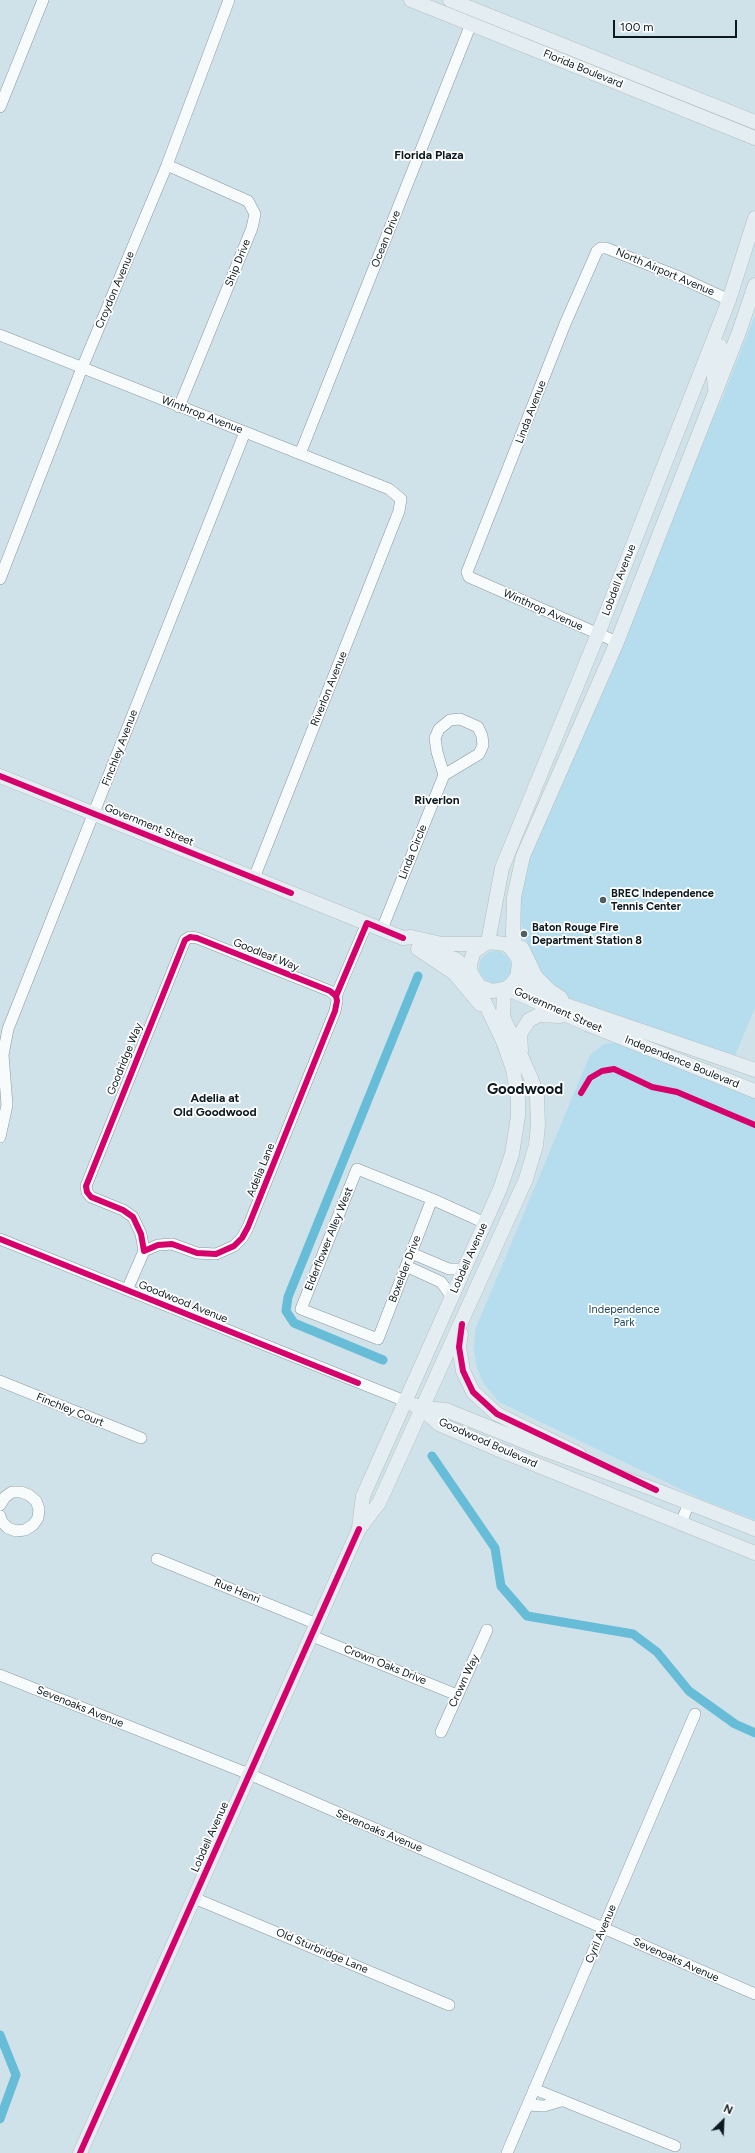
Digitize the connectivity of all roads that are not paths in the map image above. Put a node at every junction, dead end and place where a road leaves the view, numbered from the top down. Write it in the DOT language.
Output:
graph roads {
  1 [pos="43,0"];
  2 [pos="230,0"];
  3 [pos="411,0"];
  4 [pos="450,0"];
  5 [pos="471,24"];
  6 [pos="582,53"];
  7 [pos="577,67"];
  8 [pos="0,106"];
  9 [pos="755,122"];
  10 [pos="755,138"];
  11 [pos="167,165"];
  12 [pos="755,218"];
  13 [pos="601,248"];
  14 [pos="755,285"];
  15 [pos="729,300"];
  16 [pos="0,335"];
  17 [pos="82,368"];
  18 [pos="715,390"];
  19 [pos="179,407"];
  20 [pos="245,432"];
  21 [pos="300,454"];
  22 [pos="401,499"];
  23 [pos="469,577"];
  24 [pos="0,580"];
  25 [pos="598,634"];
  26 [pos="617,642"];
  27 [pos="444,775"];
  28 [pos="0,776"];
  29 [pos="95,814"];
  30 [pos="254,878"];
  31 [pos="366,924"];
  32 [pos="491,925"];
  33 [pos="382,929"];
  34 [pos="513,934"];
  35 [pos="187,938"];
  36 [pos="403,938"];
  37 [pos="486,943"];
  38 [pos="464,945"];
  39 [pos="418,949"];
  40 [pos="518,964"];
  41 [pos="472,976"];
  42 [pos="505,988"];
  43 [pos="336,996"];
  44 [pos="489,1012"];
  45 [pos="576,1013"];
  46 [pos="627,1025"];
  47 [pos="609,1032"];
  48 [pos="520,1053"];
  49 [pos="755,1070"];
  50 [pos="755,1091"];
  51 [pos="537,1098"];
  52 [pos="518,1099"];
  53 [pos="0,1137"];
  54 [pos="500,1189"];
  55 [pos="519,1198"];
  56 [pos="432,1199"];
  57 [pos="485,1223"];
  58 [pos="0,1239"];
  59 [pos="144,1251"];
  60 [pos="411,1253"];
  61 [pos="406,1266"];
  62 [pos="464,1269"];
  63 [pos="127,1290"];
  64 [pos="452,1297"];
  65 [pos="462,1324"];
  66 [pos="378,1339"];
  67 [pos="0,1382"];
  68 [pos="405,1401"];
  69 [pos="421,1408"];
  70 [pos="141,1438"];
  71 [pos="502,1451"];
  72 [pos="548,1452"];
  73 [pos="656,1490"];
  74 [pos="689,1503"];
  75 [pos="0,1505"];
  76 [pos="0,1516"];
  77 [pos="681,1523"];
  78 [pos="359,1529"];
  79 [pos="755,1530"];
  80 [pos="755,1553"];
  81 [pos="157,1559"];
  82 [pos="315,1630"];
  83 [pos="487,1630"];
  84 [pos="0,1675"];
  85 [pos="457,1695"];
  86 [pos="695,1714"];
  87 [pos="440,1732"];
  88 [pos="249,1774"];
  89 [pos="194,1898"];
  90 [pos="604,1928"];
  91 [pos="755,1994"];
  92 [pos="449,2005"];
  93 [pos="534,2089"];
  94 [pos="561,2101"];
  95 [pos="528,2104"];
  96 [pos="675,2146"];
  97 [pos="80,2153"];
  98 [pos="507,2153"];
  1 -- 8 [label="street"];
  2 -- 11 [label="street, Croydon Avenue"];
  3 -- 5 [label="main road, Florida Boulevard"];
  4 -- 6 [label="main road, Florida Boulevard"];
  5 -- 7 [label="main road, Florida Boulevard"];
  5 -- 21 [label="street, Ocean Drive"];
  6 -- 7 [label="main road"];
  6 -- 9 [label="main road, Florida Boulevard"];
  7 -- 10 [label="main road, Florida Boulevard"];
  11 -- 17 [label="street, Croydon Avenue"];
  11 -- 19 [label="street, Ship Drive"];
  12 -- 15 [label="main road, Lobdell Avenue"];
  13 -- 15 [label="street, North Airport Avenue"];
  13 -- 23 [label="street, Linda Avenue"];
  14 -- 18 [label="main road, Lobdell Avenue"];
  15 -- 18 [label="main road"];
  15 -- 25 [label="main road, Lobdell Avenue"];
  16 -- 17 [label="street, Winthrop Avenue"];
  17 -- 19 [label="street, Winthrop Avenue"];
  17 -- 24 [label="street, Croydon Avenue"];
  18 -- 26 [label="main road, Lobdell Avenue"];
  19 -- 20 [label="street, Winthrop Avenue"];
  20 -- 21 [label="street, Winthrop Avenue"];
  20 -- 29 [label="street, Finchley Avenue"];
  21 -- 22 [label="street, Winthrop Avenue"];
  22 -- 30 [label="street, Riverlon Avenue"];
  23 -- 25 [label="street, Winthrop Avenue"];
  25 -- 26 [label="street, Winthrop Avenue"];
  25 -- 32 [label="main road, Lobdell Avenue"];
  26 -- 34 [label="main road, Lobdell Avenue"];
  27 -- 27 [label="street"];
  27 -- 33 [label="street, Linda Circle"];
  28 -- 29 [label="main road, Government Street"];
  29 -- 30 [label="main road, Government Street"];
  29 -- 53 [label="street, Finchley Avenue"];
  30 -- 31 [label="main road, Government Street"];
  31 -- 33 [label="main road, Government Street"];
  31 -- 43 [label="street, Adelia Lane"];
  32 -- 37 [label="main road, Lobdell Avenue"];
  32 -- 38 [label="main road"];
  33 -- 36 [label="main road, Government Street"];
  34 -- 40 [label="main road, Lobdell Avenue"];
  34 -- 45 [label="main road"];
  35 -- 43 [label="street, Goodleaf Way"];
  35 -- 59 [label="street, Goodridge Way"];
  36 -- 38 [label="main road, Government Street"];
  36 -- 39 [label="main road, Government Street"];
  37 -- 38 [label="main road, Government Street"];
  37 -- 40 [label="main road"];
  37 -- 41 [label="main road"];
  39 -- 41 [label="main road, Government Street"];
  39 -- 44 [label="main road"];
  40 -- 42 [label="main road"];
  40 -- 45 [label="main road, Government Street"];
  41 -- 42 [label="main road"];
  41 -- 44 [label="main road, Lobdell Avenue"];
  42 -- 45 [label="main road, Government Street"];
  42 -- 48 [label="main road, Lobdell Avenue"];
  43 -- 59 [label="street, Adelia Lane"];
  44 -- 52 [label="main road, Lobdell Avenue"];
  45 -- 46 [label="main road, Government Street"];
  45 -- 47 [label="main road, Government Street"];
  45 -- 48 [label="main road"];
  46 -- 49 [label="main road, Independence Boulevard"];
  47 -- 50 [label="main road, Independence Boulevard"];
  48 -- 51 [label="main road, Lobdell Avenue"];
  51 -- 52 [label="main road"];
  51 -- 55 [label="main road, Lobdell Avenue"];
  52 -- 54 [label="main road, Lobdell Avenue"];
  54 -- 55 [label="main road"];
  54 -- 57 [label="main road, Lobdell Avenue"];
  55 -- 65 [label="main road, Lobdell Avenue"];
  56 -- 57 [label="street"];
  56 -- 60 [label="street, Boxelder Drive"];
  56 -- 66 [label="street, Elderflower Alley West"];
  57 -- 62 [label="main road, Lobdell Avenue"];
  58 -- 63 [label="street, Goodwood Avenue"];
  59 -- 63 [label="street"];
  60 -- 61 [label="street, Boxelder Drive"];
  60 -- 62 [label="street"];
  61 -- 64 [label="street"];
  61 -- 66 [label="street, Boxelder Drive"];
  62 -- 64 [label="main road, Lobdell Avenue"];
  63 -- 68 [label="street, Goodwood Avenue"];
  64 -- 68 [label="main road, Lobdell Avenue"];
  65 -- 69 [label="main road, Lobdell Avenue"];
  65 -- 73 [label="main road"];
  67 -- 70 [label="street, Finchley Court"];
  68 -- 69 [label="main road, Goodwood Avenue"];
  68 -- 78 [label="main road, Lobdell Avenue"];
  69 -- 71 [label="main road, Goodwood Boulevard"];
  69 -- 72 [label="main road, Goodwood Boulevard"];
  69 -- 78 [label="main road, Lobdell Avenue"];
  71 -- 72 [label="main road"];
  71 -- 77 [label="main road, Goodwood Boulevard"];
  72 -- 73 [label="main road, Goodwood Boulevard"];
  73 -- 74 [label="main road, Goodwood Boulevard"];
  74 -- 77 [label="street"];
  74 -- 79 [label="main road, Goodwood Boulevard"];
  75 -- 76 [label="street"];
  77 -- 80 [label="main road, Goodwood Boulevard"];
  78 -- 82 [label="main road, Lobdell Avenue"];
  81 -- 82 [label="street, Rue Henri"];
  82 -- 85 [label="street, Crown Oaks Drive"];
  82 -- 88 [label="main road, Lobdell Avenue"];
  83 -- 85 [label="street, Crown Way"];
  84 -- 88 [label="street, Sevenoaks Avenue"];
  85 -- 87 [label="street, Crown Way"];
  86 -- 90 [label="street, Cyril Avenue"];
  88 -- 89 [label="main road, Lobdell Avenue"];
  88 -- 90 [label="street, Sevenoaks Avenue"];
  89 -- 92 [label="street, Old Sturbridge Lane"];
  89 -- 97 [label="main road, Lobdell Avenue"];
  90 -- 91 [label="street, Sevenoaks Avenue"];
  90 -- 93 [label="street, Cyril Avenue"];
  93 -- 94 [label="street"];
  93 -- 95 [label="street, Cyril Avenue"];
  94 -- 95 [label="street"];
  94 -- 96 [label="street"];
  95 -- 98 [label="street, Cyril Avenue"];
}
